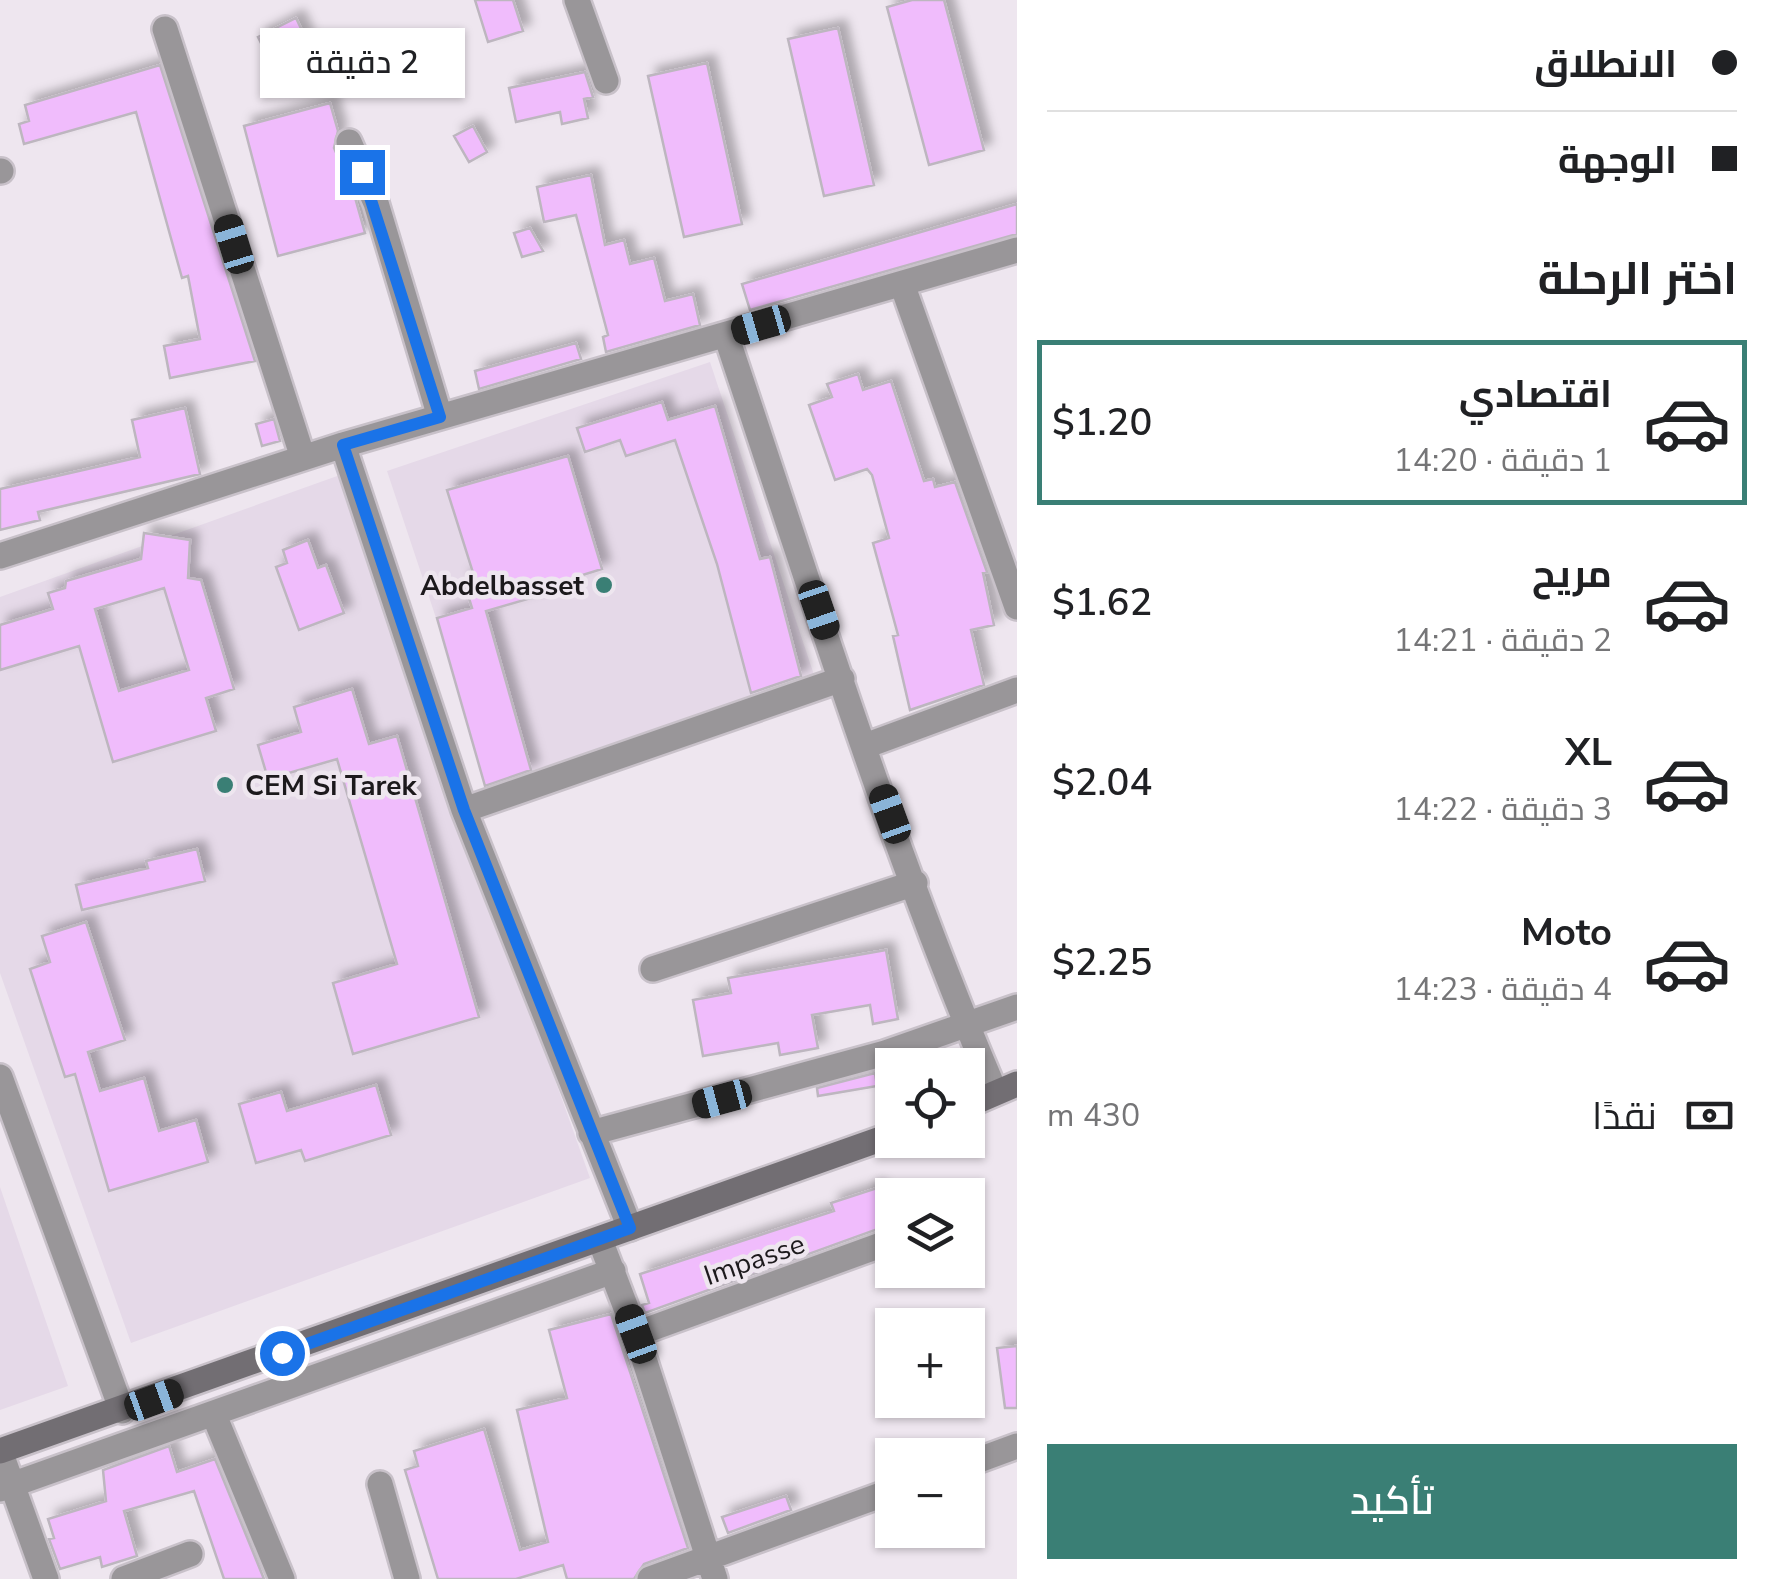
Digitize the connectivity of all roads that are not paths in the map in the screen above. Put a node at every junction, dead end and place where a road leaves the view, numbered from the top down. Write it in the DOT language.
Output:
graph roads {
  1 [pos="577,0"];
  2 [pos="165,29"];
  3 [pos="606,81"];
  4 [pos="349,142"];
  5 [pos="1017,250"];
  6 [pos="902,284"];
  7 [pos="726,336"];
  8 [pos="440,417"];
  9 [pos="343,445"];
  10 [pos="303,458"];
  11 [pos="0,556"];
  12 [pos="1017,607"];
  13 [pos="842,679"];
  14 [pos="1017,690"];
  15 [pos="865,746"];
  16 [pos="464,810"];
  17 [pos="914,884"];
  18 [pos="653,969"];
  19 [pos="1017,1007"];
  20 [pos="966,1027"];
  21 [pos="0,1077"];
  22 [pos="1006,1088"];
  23 [pos="591,1133"];
  24 [pos="875,1141"];
  25 [pos="630,1228"];
  26 [pos="600,1240"];
  27 [pos="875,1247"];
  28 [pos="612,1271"];
  29 [pos="636,1334"];
  30 [pos="122,1411"];
  31 [pos="214,1415"];
  32 [pos="1017,1446"];
  33 [pos="0,1451"];
  34 [pos="985,1458"];
  35 [pos="380,1484"];
  36 [pos="5,1487"];
  37 [pos="875,1499"];
  38 [pos="190,1554"];
  39 [pos="711,1569"];
  40 [pos="46,1579"];
  41 [pos="124,1579"];
  42 [pos="282,1579"];
  43 [pos="407,1579"];
  44 [pos="650,1579"];
  1 -- 3 [label="street"];
  2 -- 10 [label="street"];
  4 -- 8 [label="street"];
  5 -- 6 [label="street"];
  6 -- 7 [label="street"];
  6 -- 12 [label="street"];
  7 -- 8 [label="street"];
  7 -- 13 [label="street"];
  8 -- 9 [label="street"];
  9 -- 10 [label="street"];
  9 -- 16 [label="street"];
  10 -- 11 [label="street"];
  13 -- 15 [label="street"];
  13 -- 16 [label="street"];
  14 -- 15 [label="street"];
  15 -- 17 [label="street"];
  16 -- 23 [label="street"];
  17 -- 18 [label="street"];
  17 -- 20 [label="street"];
  19 -- 20 [label="street"];
  20 -- 22 [label="street"];
  20 -- 23 [label="street"];
  21 -- 30 [label="street"];
  23 -- 25 [label="street"];
  24 -- 25 [label="main road"];
  25 -- 26 [label="main road"];
  26 -- 28 [label="street"];
  26 -- 30 [label="main road"];
  27 -- 29 [label="street, Impasse"];
  28 -- 29 [label="street"];
  28 -- 31 [label="street"];
  29 -- 39 [label="street"];
  30 -- 33 [label="main road"];
  31 -- 36 [label="street"];
  31 -- 42 [label="street"];
  32 -- 34 [label="street"];
  33 -- 36 [label="street"];
  35 -- 43 [label="street"];
  36 -- 40 [label="street"];
  37 -- 39 [label="street"];
  38 -- 41 [label="street"];
  39 -- 44 [label="street"];
}
